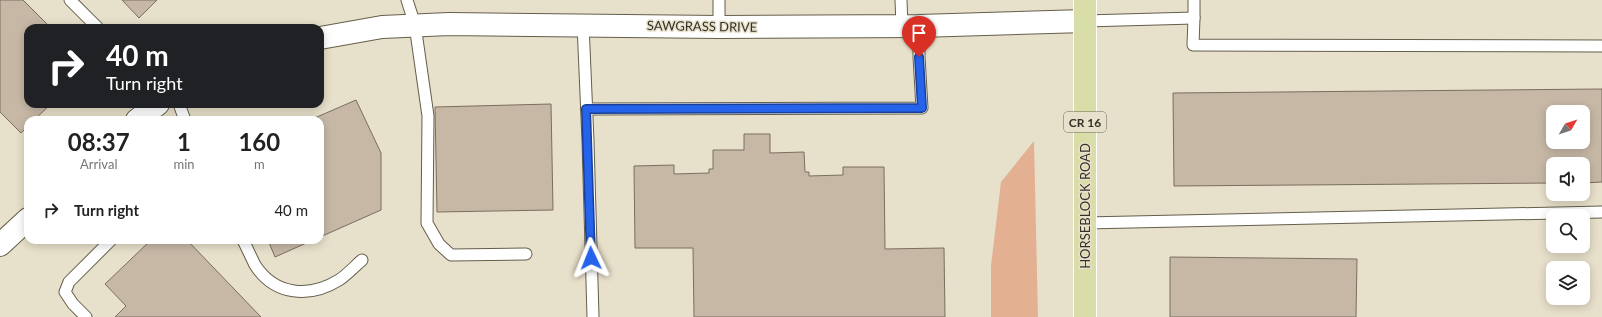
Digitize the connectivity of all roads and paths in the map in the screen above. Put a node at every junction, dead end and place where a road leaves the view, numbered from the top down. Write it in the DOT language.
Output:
graph roads {
  1 [pos="70,0"];
  2 [pos="407,0"];
  3 [pos="719,0"];
  4 [pos="901,0"];
  5 [pos="1194,0"];
  6 [pos="1085,10"];
  7 [pos="1194,18"];
  8 [pos="94,24"];
  9 [pos="583,24"];
  10 [pos="415,25"];
  11 [pos="911,26"];
  12 [pos="719,27"];
  13 [pos="324,37"];
  14 [pos="1602,46"];
  15 [pos="153,108"];
  16 [pos="586,109"];
  17 [pos="142,116"];
  18 [pos="1602,212"];
  19 [pos="24,223"];
  20 [pos="1085,223"];
  21 [pos="107,244"];
  22 [pos="245,244"];
  23 [pos="0,245"];
  24 [pos="526,254"];
  25 [pos="362,260"];
  26 [pos="86,317"];
  27 [pos="593,317"];
  28 [pos="1085,317"];
  1 -- 8 [label="lane"];
  2 -- 10 [label="lane"];
  3 -- 12 [label="lane"];
  4 -- 11 [label="lane"];
  5 -- 7 [label="lane"];
  6 -- 7 [label="lane"];
  6 -- 11 [label="street, SAWGRASS DRIVE"];
  6 -- 20 [label="main road, HORSEBLOCK ROAD / CR 16"];
  7 -- 14 [label="lane"];
  9 -- 10 [label="street, SAWGRASS DRIVE"];
  9 -- 12 [label="street, SAWGRASS DRIVE"];
  9 -- 16 [label="lane"];
  10 -- 13 [label="street, SAWGRASS DRIVE"];
  10 -- 24 [label="lane"];
  11 -- 12 [label="street, SAWGRASS DRIVE"];
  11 -- 16 [label="lane"];
  15 -- 17 [label="street"];
  16 -- 27 [label="lane"];
  18 -- 20 [label="lane"];
  19 -- 23 [label="street"];
  20 -- 28 [label="main road, HORSEBLOCK ROAD / CR 16"];
  21 -- 26 [label="lane"];
  22 -- 25 [label="lane"];
}
